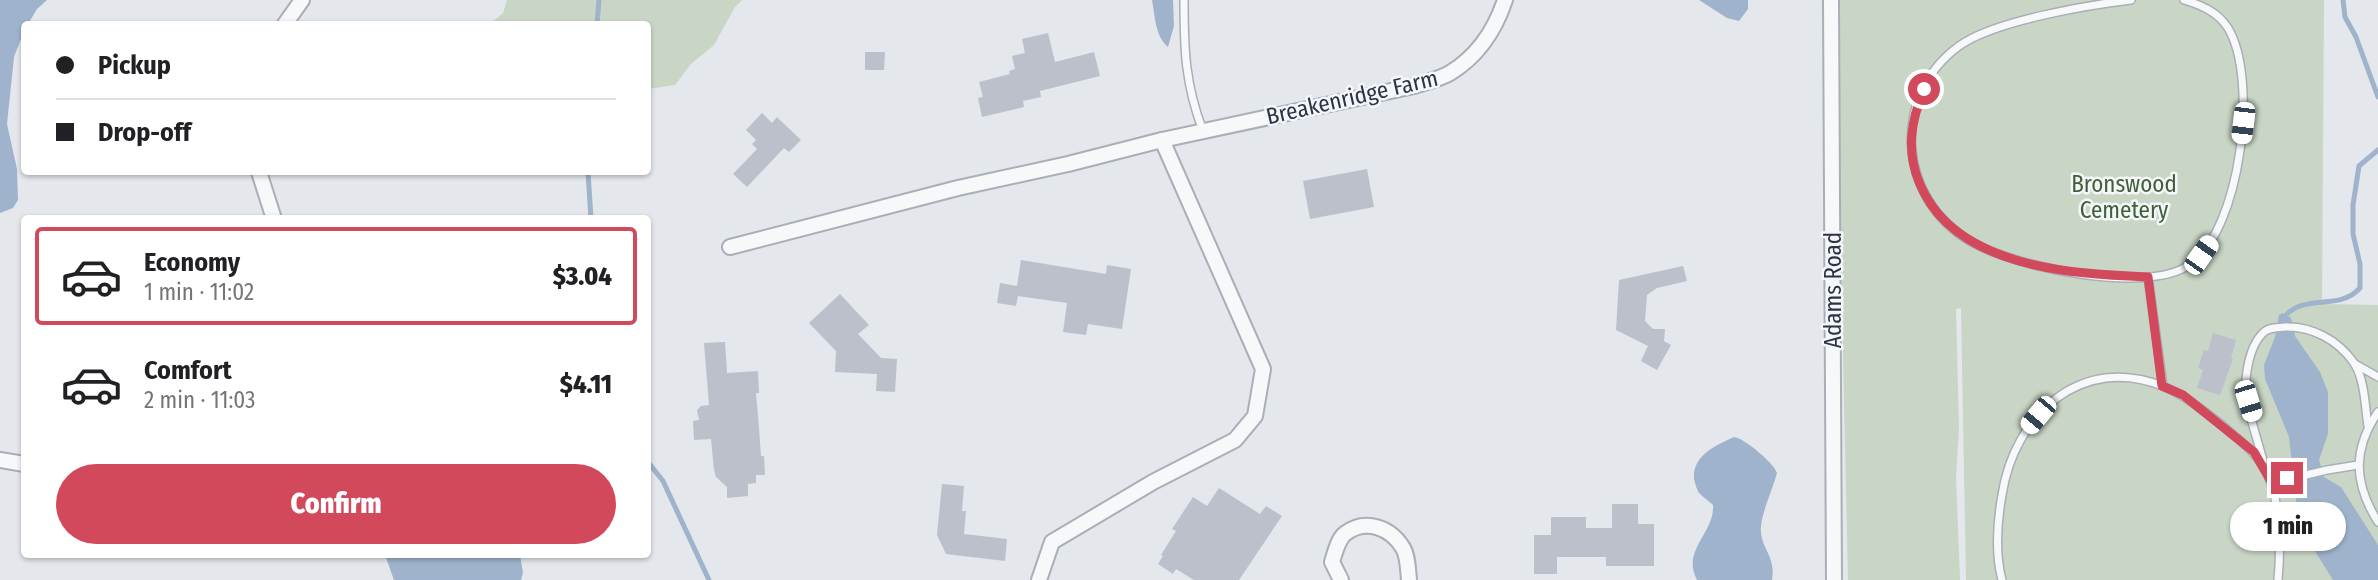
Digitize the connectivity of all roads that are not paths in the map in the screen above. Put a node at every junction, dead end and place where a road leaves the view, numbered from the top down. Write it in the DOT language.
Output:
graph roads {
  1 [pos="1184,0"];
  2 [pos="1505,0"];
  3 [pos="1831,0"];
  4 [pos="2131,0"];
  5 [pos="2184,0"];
  6 [pos="301,1"];
  7 [pos="287,21"];
  8 [pos="1203,131"];
  9 [pos="1162,140"];
  10 [pos="260,175"];
  11 [pos="273,215"];
  12 [pos="730,247"];
  13 [pos="2148,277"];
  14 [pos="2354,363"];
  15 [pos="2378,377"];
  16 [pos="2162,386"];
  17 [pos="2378,412"];
  18 [pos="2368,426"];
  19 [pos="0,460"];
  20 [pos="21,464"];
  21 [pos="2358,465"];
  22 [pos="2264,467"];
  23 [pos="2272,483"];
  24 [pos="2378,522"];
  25 [pos="1039,580"];
  26 [pos="1341,580"];
  27 [pos="1409,580"];
  28 [pos="1834,580"];
  29 [pos="2002,580"];
  30 [pos="2278,580"];
  1 -- 8 [label="lane"];
  2 -- 8 [label="street, Breakenridge Farm"];
  3 -- 28 [label="street, Adams Road"];
  4 -- 13 [label="lane"];
  5 -- 13 [label="lane"];
  6 -- 7 [label="street"];
  8 -- 9 [label="street, Breakenridge Farm"];
  9 -- 12 [label="street, Breakenridge Farm"];
  9 -- 25 [label="street"];
  10 -- 11 [label="street"];
  13 -- 16 [label="lane"];
  14 -- 15 [label="lane"];
  14 -- 18 [label="lane"];
  14 -- 22 [label="lane"];
  16 -- 22 [label="lane"];
  16 -- 29 [label="lane"];
  17 -- 18 [label="lane"];
  18 -- 21 [label="lane"];
  19 -- 20 [label="street"];
  21 -- 23 [label="lane"];
  21 -- 24 [label="lane"];
  22 -- 23 [label="lane"];
  23 -- 30 [label="lane"];
  26 -- 27 [label="street"];
}
